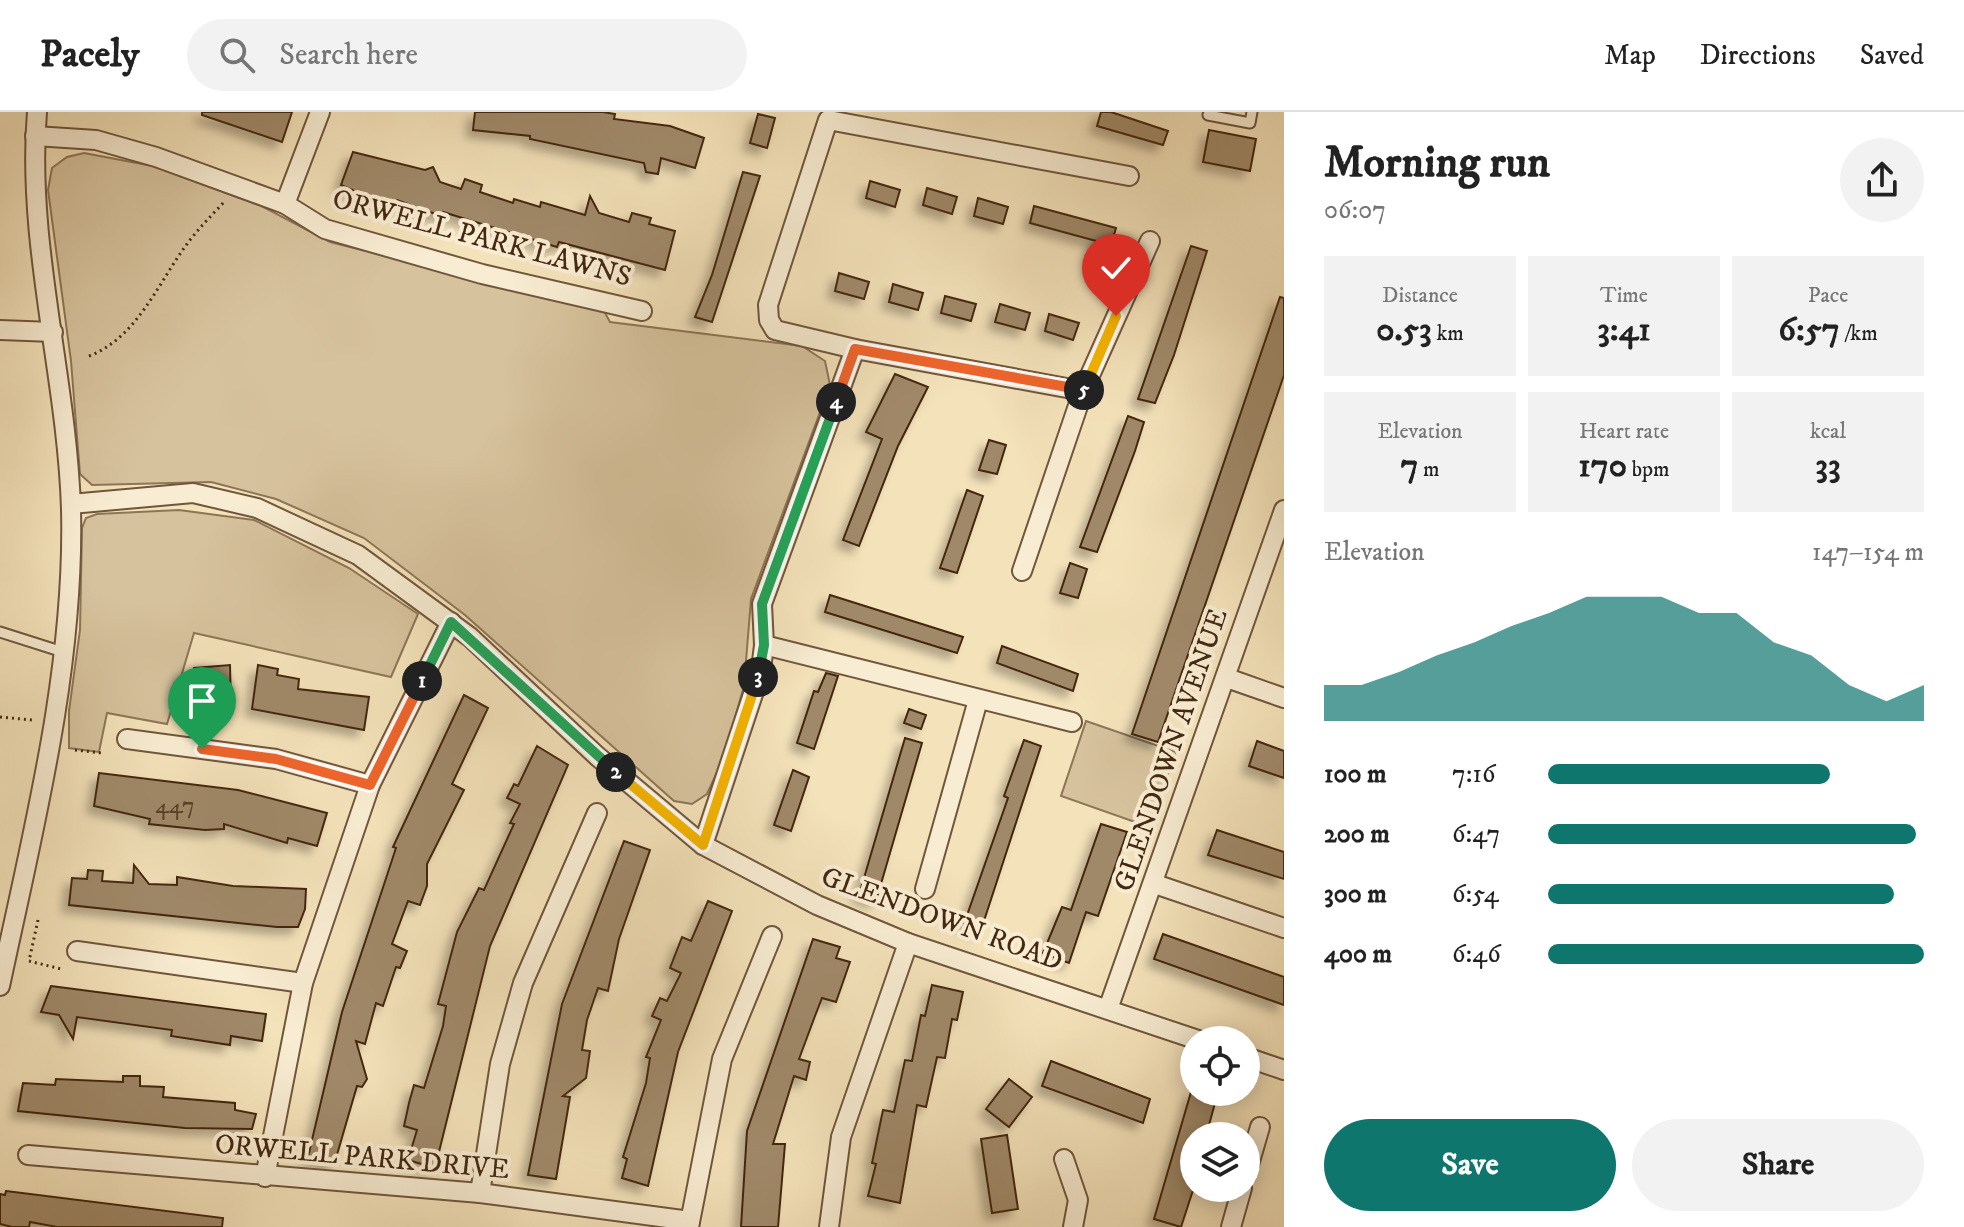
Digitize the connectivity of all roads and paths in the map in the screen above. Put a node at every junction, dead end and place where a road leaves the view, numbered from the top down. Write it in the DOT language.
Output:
graph roads {
  1 [pos="37,112"];
  2 [pos="320,112"];
  3 [pos="1209,112"];
  4 [pos="1252,112"];
  5 [pos="823,116"];
  6 [pos="35,136"];
  7 [pos="1129,176"];
  8 [pos="230,195"];
  9 [pos="285,204"];
  10 [pos="1150,241"];
  11 [pos="642,311"];
  12 [pos="0,330"];
  13 [pos="53,332"];
  14 [pos="855,349"];
  15 [pos="89,356"];
  16 [pos="1083,391"];
  17 [pos="71,504"];
  18 [pos="1284,510"];
  19 [pos="1022,571"];
  20 [pos="451,622"];
  21 [pos="0,632"];
  22 [pos="764,645"];
  23 [pos="63,652"];
  24 [pos="1227,678"];
  25 [pos="1284,698"];
  26 [pos="978,700"];
  27 [pos="0,717"];
  28 [pos="32,720"];
  29 [pos="1072,722"];
  30 [pos="127,739"];
  31 [pos="75,750"];
  32 [pos="102,753"];
  33 [pos="370,785"];
  34 [pos="597,813"];
  35 [pos="703,845"];
  36 [pos="1155,884"];
  37 [pos="925,889"];
  38 [pos="9,894"];
  39 [pos="38,920"];
  40 [pos="1284,928"];
  41 [pos="772,936"];
  42 [pos="908,943"];
  43 [pos="77,951"];
  44 [pos="61,969"];
  45 [pos="303,983"];
  46 [pos="0,986"];
  47 [pos="1108,1009"];
  48 [pos="1180,1034"];
  49 [pos="1260,1062"];
  50 [pos="1284,1070"];
  51 [pos="28,1155"];
  52 [pos="1064,1159"];
  53 [pos="265,1177"];
  54 [pos="480,1193"];
  55 [pos="1238,1202"];
  56 [pos="690,1224"];
  57 [pos="829,1227"];
  58 [pos="1073,1227"];
  59 [pos="1231,1227"];
  1 -- 6 [label="street"];
  2 -- 9 [label="street"];
  3 -- 4 [label="lane"];
  5 -- 7 [label="street"];
  5 -- 14 [label="street"];
  6 -- 9 [label="street, ORWELL PARK LAWNS"];
  6 -- 13 [label="street"];
  8 -- 15 [label="path"];
  9 -- 11 [label="street, ORWELL PARK LAWNS"];
  10 -- 16 [label="street"];
  12 -- 13 [label="street"];
  13 -- 17 [label="street"];
  14 -- 16 [label="street"];
  14 -- 22 [label="street"];
  16 -- 19 [label="street"];
  17 -- 20 [label="street, GLENDOWN ROAD"];
  17 -- 23 [label="street"];
  18 -- 24 [label="street, GLENDOWN AVENUE"];
  20 -- 33 [label="street"];
  20 -- 35 [label="street, GLENDOWN ROAD"];
  21 -- 23 [label="lane"];
  22 -- 26 [label="street"];
  22 -- 35 [label="street"];
  23 -- 38 [label="street"];
  24 -- 25 [label="street"];
  24 -- 36 [label="street, GLENDOWN AVENUE"];
  26 -- 29 [label="street"];
  26 -- 37 [label="street"];
  27 -- 28 [label="path"];
  30 -- 33 [label="street"];
  31 -- 32 [label="path"];
  33 -- 45 [label="street"];
  34 -- 54 [label="street"];
  35 -- 42 [label="street, GLENDOWN ROAD"];
  36 -- 40 [label="street"];
  36 -- 47 [label="street, GLENDOWN AVENUE"];
  38 -- 46 [label="street"];
  39 -- 44 [label="path"];
  41 -- 56 [label="street"];
  42 -- 47 [label="street, GLENDOWN ROAD"];
  42 -- 57 [label="street"];
  43 -- 45 [label="street"];
  45 -- 53 [label="street"];
  47 -- 48 [label="street, GLENDOWN ROAD"];
  49 -- 50 [label="street"];
  51 -- 53 [label="street, ORWELL PARK DRIVE"];
  52 -- 58 [label="street"];
  53 -- 54 [label="street, ORWELL PARK DRIVE"];
  54 -- 56 [label="street, ORWELL PARK DRIVE"];
  55 -- 59 [label="street"];
}
